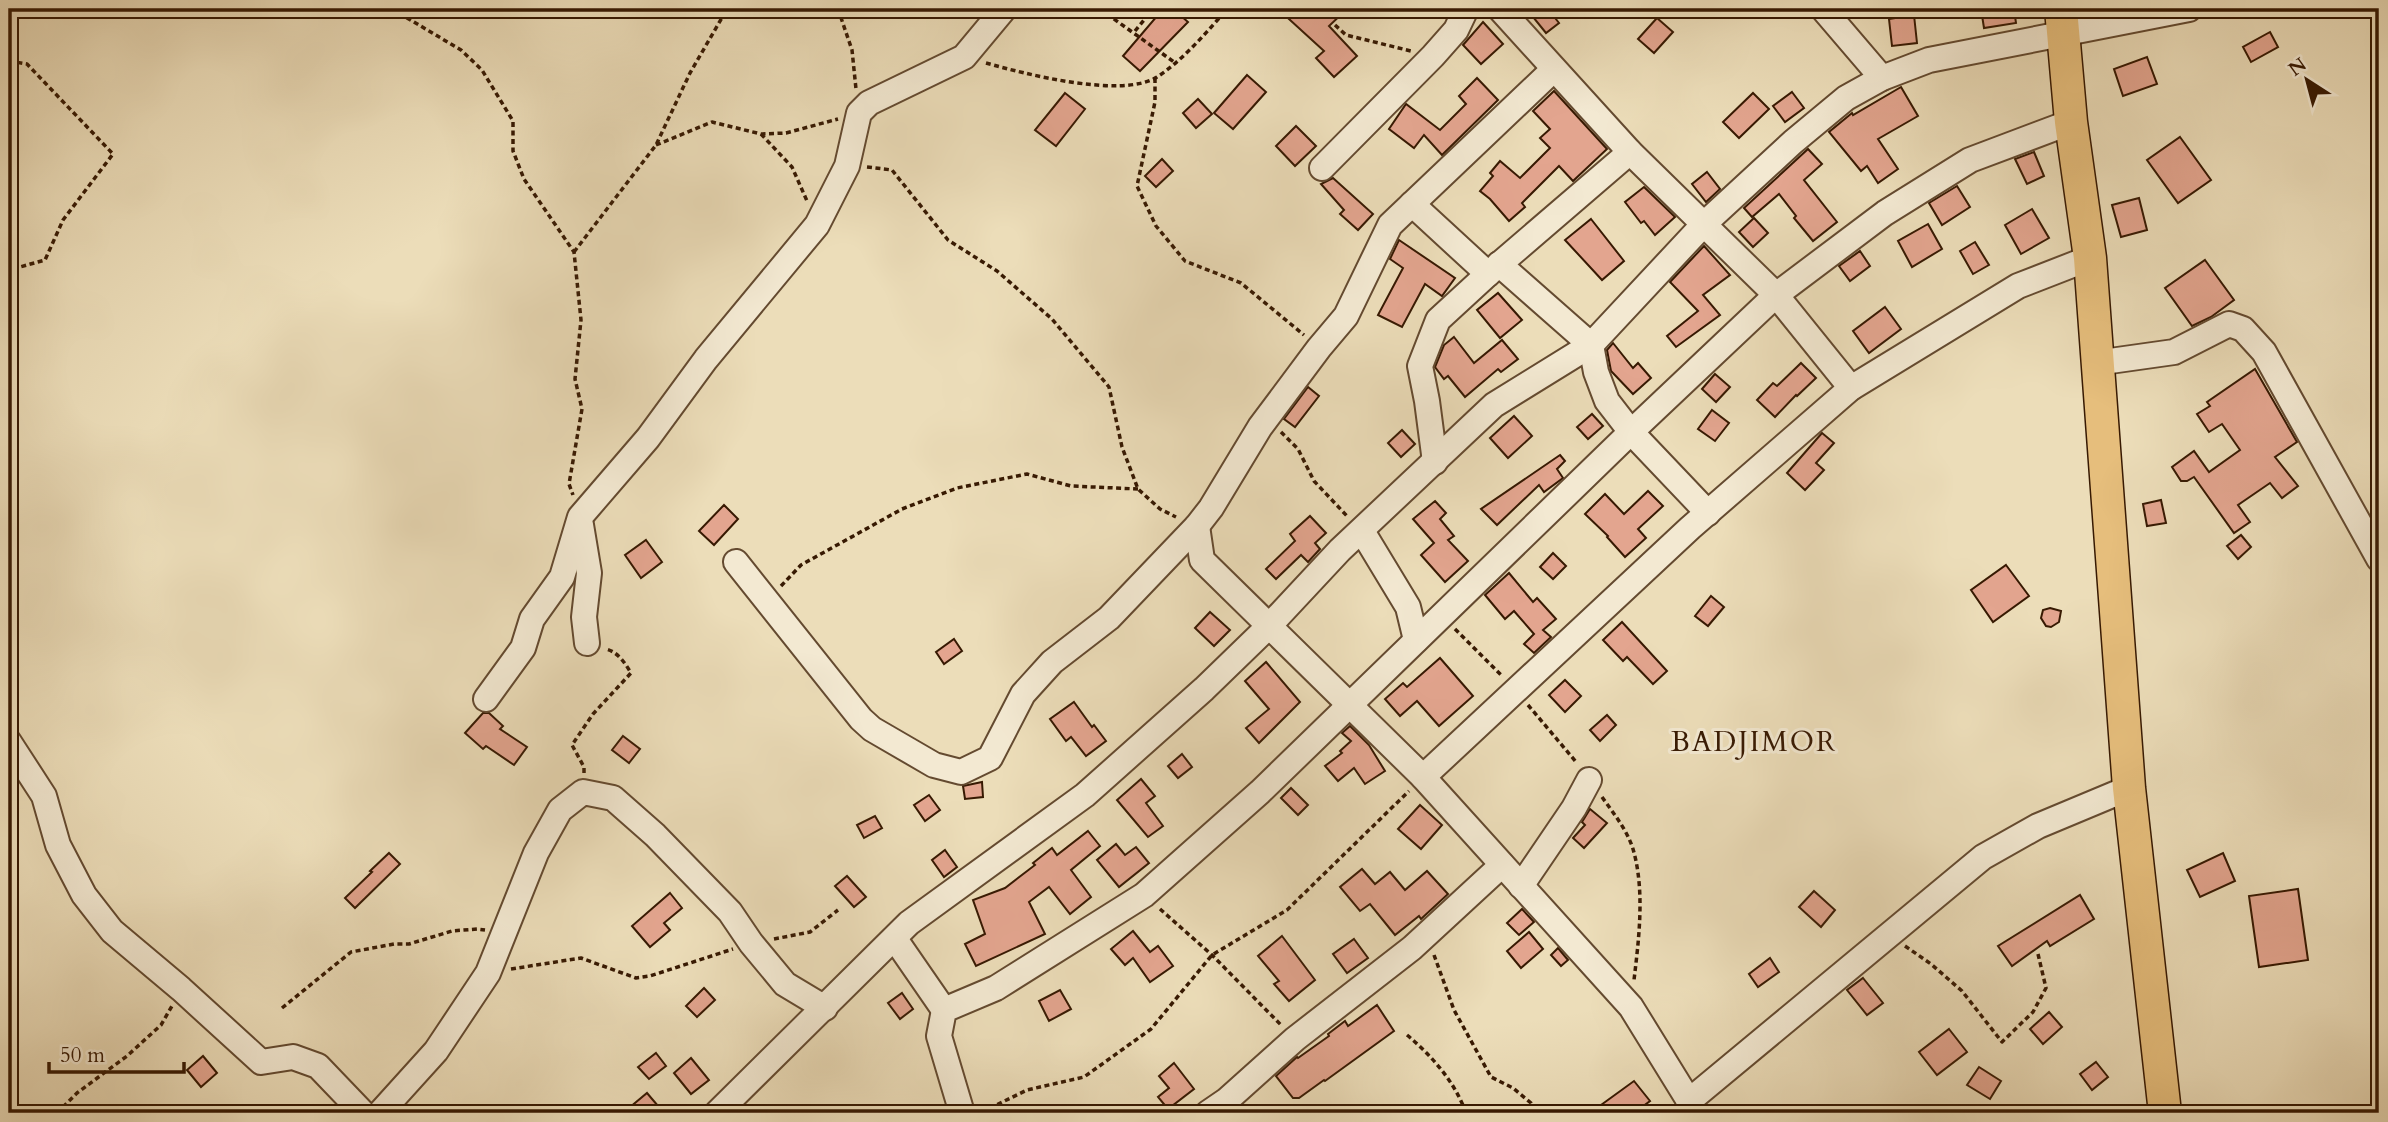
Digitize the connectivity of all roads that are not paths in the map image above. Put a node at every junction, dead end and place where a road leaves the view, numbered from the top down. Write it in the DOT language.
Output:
graph roads {
  1 [pos="1004,9"];
  2 [pos="1466,9"];
  3 [pos="1500,9"];
  4 [pos="1823,9"];
  5 [pos="2189,9"];
  6 [pos="2063,20"];
  7 [pos="1553,70"];
  8 [pos="1882,78"];
  9 [pos="2071,122"];
  10 [pos="1630,152"];
  11 [pos="1322,168"];
  12 [pos="1412,204"];
  13 [pos="1703,225"];
  14 [pos="2090,258"];
  15 [pos="1493,269"];
  16 [pos="1776,295"];
  17 [pos="1591,345"];
  18 [pos="2096,363"];
  19 [pos="1851,388"];
  20 [pos="1631,432"];
  21 [pos="1435,462"];
  22 [pos="1708,513"];
  23 [pos="580,517"];
  24 [pos="1196,526"];
  25 [pos="1362,531"];
  26 [pos="2379,559"];
  27 [pos="736,562"];
  28 [pos="1269,625"];
  29 [pos="1416,640"];
  30 [pos="587,643"];
  31 [pos="486,699"];
  32 [pos="1349,704"];
  33 [pos="9,743"];
  34 [pos="1423,777"];
  35 [pos="1589,780"];
  36 [pos="2129,788"];
  37 [pos="1502,865"];
  38 [pos="1521,886"];
  39 [pos="895,939"];
  40 [pos="825,1008"];
  41 [pos="944,1010"];
  42 [pos="1688,1107"];
  43 [pos="363,1113"];
  44 [pos="380,1113"];
  45 [pos="717,1113"];
  46 [pos="962,1113"];
  47 [pos="1208,1113"];
  48 [pos="2165,1113"];
  1 -- 23 [label="street"];
  2 -- 11 [label="street"];
  3 -- 7 [label="street"];
  4 -- 8 [label="street"];
  5 -- 6 [label="street"];
  6 -- 8 [label="street"];
  6 -- 9 [label="main road"];
  7 -- 10 [label="street"];
  7 -- 12 [label="street"];
  8 -- 13 [label="street"];
  9 -- 14 [label="main road"];
  9 -- 16 [label="street"];
  10 -- 13 [label="street"];
  10 -- 15 [label="street"];
  12 -- 15 [label="street"];
  12 -- 24 [label="street"];
  13 -- 16 [label="street"];
  13 -- 17 [label="street"];
  14 -- 18 [label="main road"];
  14 -- 19 [label="street"];
  15 -- 17 [label="street"];
  15 -- 21 [label="street"];
  16 -- 19 [label="street"];
  16 -- 20 [label="street"];
  17 -- 20 [label="street"];
  17 -- 21 [label="street"];
  18 -- 26 [label="street"];
  18 -- 36 [label="main road"];
  19 -- 22 [label="street"];
  20 -- 22 [label="street"];
  20 -- 29 [label="street"];
  21 -- 25 [label="street"];
  22 -- 34 [label="street"];
  23 -- 30 [label="street"];
  23 -- 31 [label="street"];
  24 -- 27 [label="street"];
  24 -- 28 [label="street"];
  25 -- 28 [label="street"];
  25 -- 29 [label="street"];
  28 -- 32 [label="street"];
  28 -- 39 [label="street"];
  29 -- 32 [label="street"];
  32 -- 34 [label="street"];
  32 -- 41 [label="street"];
  33 -- 43 [label="street"];
  34 -- 37 [label="street"];
  35 -- 38 [label="street"];
  36 -- 42 [label="street"];
  36 -- 48 [label="main road"];
  37 -- 38 [label="street"];
  37 -- 47 [label="street"];
  38 -- 42 [label="street"];
  39 -- 40 [label="street"];
  39 -- 41 [label="street"];
  40 -- 44 [label="street"];
  40 -- 45 [label="street"];
  41 -- 46 [label="street"];
}
